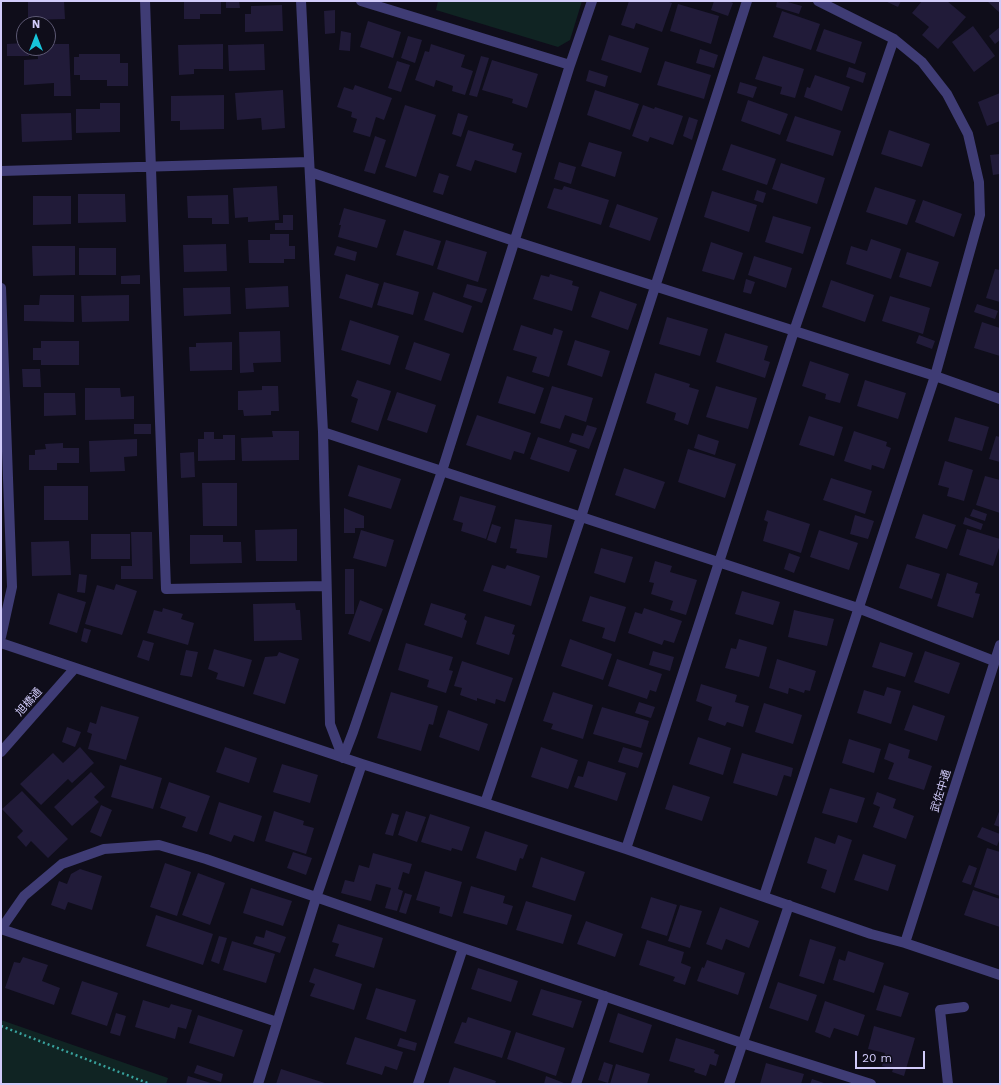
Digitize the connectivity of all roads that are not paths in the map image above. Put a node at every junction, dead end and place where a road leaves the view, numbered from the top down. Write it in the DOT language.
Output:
graph roads {
  1 [pos="145,1"];
  2 [pos="301,1"];
  3 [pos="361,1"];
  4 [pos="592,1"];
  5 [pos="747,1"];
  6 [pos="818,1"];
  7 [pos="894,39"];
  8 [pos="570,65"];
  9 [pos="310,167"];
  10 [pos="150,168"];
  11 [pos="1,171"];
  12 [pos="514,240"];
  13 [pos="655,287"];
  14 [pos="1,288"];
  15 [pos="794,331"];
  16 [pos="935,376"];
  17 [pos="1000,399"];
  18 [pos="323,432"];
  19 [pos="442,470"];
  20 [pos="581,517"];
  21 [pos="718,562"];
  22 [pos="325,586"];
  23 [pos="858,608"];
  24 [pos="1,637"];
  25 [pos="1,643"];
  26 [pos="1000,645"];
  27 [pos="994,661"];
  28 [pos="75,668"];
  29 [pos="1,752"];
  30 [pos="343,758"];
  31 [pos="362,764"];
  32 [pos="485,802"];
  33 [pos="626,849"];
  34 [pos="764,896"];
  35 [pos="316,898"];
  36 [pos="789,905"];
  37 [pos="1,929"];
  38 [pos="905,943"];
  39 [pos="463,948"];
  40 [pos="1000,975"];
  41 [pos="605,996"];
  42 [pos="964,1007"];
  43 [pos="277,1022"];
  44 [pos="742,1043"];
  45 [pos="258,1084"];
  46 [pos="418,1084"];
  47 [pos="576,1084"];
  48 [pos="729,1084"];
  49 [pos="871,1084"];
  50 [pos="948,1084"];
  1 -- 10 [label="street"];
  2 -- 9 [label="street"];
  3 -- 8 [label="street"];
  4 -- 8 [label="street"];
  5 -- 13 [label="street"];
  6 -- 7 [label="street"];
  7 -- 15 [label="street"];
  7 -- 16 [label="street"];
  8 -- 12 [label="street"];
  9 -- 10 [label="street"];
  9 -- 12 [label="street"];
  9 -- 18 [label="street"];
  10 -- 11 [label="street"];
  10 -- 22 [label="street"];
  12 -- 13 [label="street"];
  12 -- 19 [label="street"];
  13 -- 15 [label="street"];
  13 -- 20 [label="street"];
  14 -- 24 [label="street"];
  15 -- 16 [label="street"];
  15 -- 21 [label="street"];
  16 -- 17 [label="street"];
  16 -- 23 [label="street"];
  18 -- 19 [label="street"];
  18 -- 22 [label="street"];
  19 -- 20 [label="street"];
  19 -- 30 [label="street"];
  20 -- 21 [label="street"];
  20 -- 32 [label="street"];
  21 -- 23 [label="street"];
  21 -- 33 [label="street"];
  22 -- 30 [label="street"];
  23 -- 27 [label="street"];
  23 -- 34 [label="street"];
  25 -- 28 [label="street"];
  26 -- 27 [label="street, 武佐中通"];
  27 -- 38 [label="street, 武佐中通"];
  28 -- 29 [label="street, 旭橋通"];
  28 -- 30 [label="street"];
  30 -- 31 [label="street"];
  31 -- 32 [label="street"];
  31 -- 35 [label="street"];
  32 -- 33 [label="street"];
  33 -- 34 [label="street"];
  34 -- 36 [label="street"];
  35 -- 37 [label="street"];
  35 -- 39 [label="street"];
  35 -- 43 [label="street"];
  36 -- 38 [label="street"];
  36 -- 44 [label="street"];
  37 -- 43 [label="street"];
  38 -- 40 [label="street"];
  39 -- 41 [label="street"];
  39 -- 46 [label="street"];
  41 -- 44 [label="street"];
  41 -- 47 [label="street"];
  42 -- 50 [label="street"];
  43 -- 45 [label="street"];
  44 -- 48 [label="street"];
  44 -- 49 [label="street"];
}
